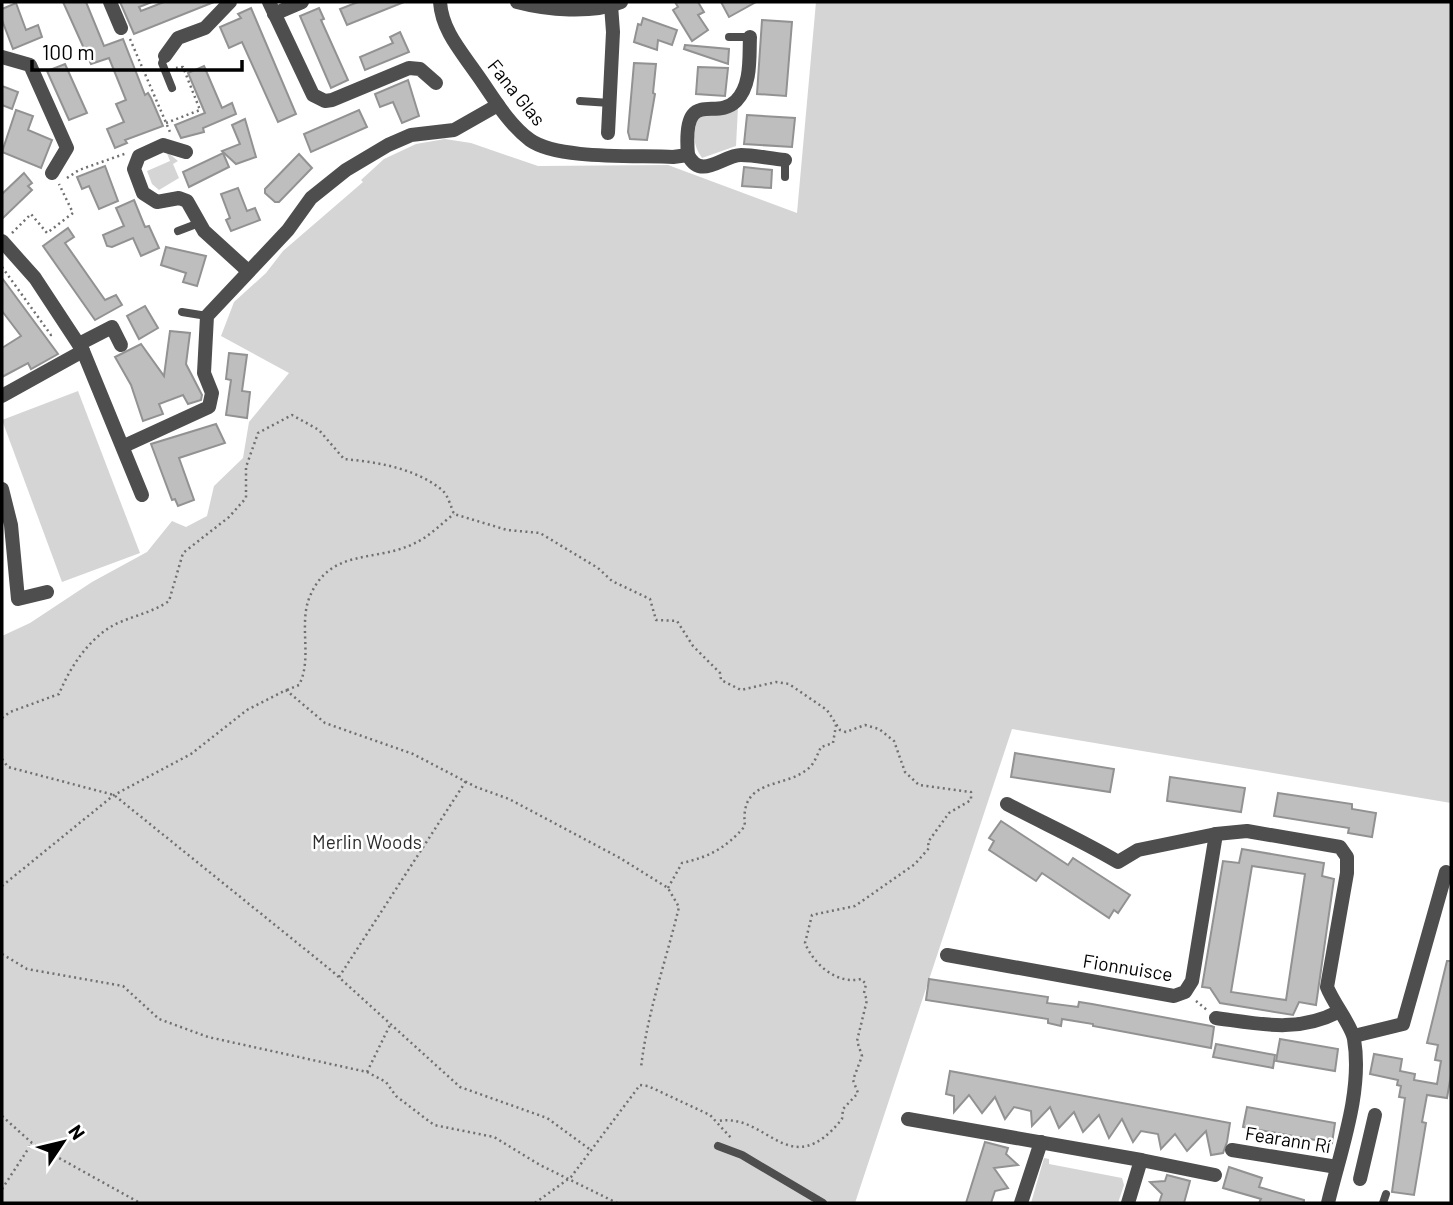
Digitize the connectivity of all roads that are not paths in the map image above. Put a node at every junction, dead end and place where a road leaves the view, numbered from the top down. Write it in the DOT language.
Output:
graph roads {
  1 [pos="110,2"];
  2 [pos="230,2"];
  3 [pos="302,2"];
  4 [pos="440,2"];
  5 [pos="517,2"];
  6 [pos="616,3"];
  7 [pos="272,8"];
  8 [pos="121,28"];
  9 [pos="729,37"];
  10 [pos="750,37"];
  11 [pos="165,56"];
  12 [pos="2,57"];
  13 [pos="436,83"];
  14 [pos="172,88"];
  15 [pos="580,102"];
  16 [pos="610,103"];
  17 [pos="498,104"];
  18 [pos="608,133"];
  19 [pos="181,150"];
  20 [pos="688,155"];
  21 [pos="785,160"];
  22 [pos="52,173"];
  23 [pos="785,177"];
  24 [pos="199,223"];
  25 [pos="178,231"];
  26 [pos="2,241"];
  27 [pos="248,271"];
  28 [pos="182,312"];
  29 [pos="206,316"];
  30 [pos="121,345"];
  31 [pos="81,348"];
  32 [pos="2,397"];
  33 [pos="124,446"];
  34 [pos="2,489"];
  35 [pos="142,495"];
  36 [pos="47,592"];
  37 [pos="1007,804"];
  38 [pos="1216,834"];
  39 [pos="1446,872"];
  40 [pos="947,955"];
  41 [pos="1338,1012"];
  42 [pos="1216,1018"];
  43 [pos="1354,1036"];
  44 [pos="1375,1115"];
  45 [pos="908,1119"];
  46 [pos="1041,1142"];
  47 [pos="1342,1145"];
  48 [pos="718,1146"];
  49 [pos="1232,1150"];
  50 [pos="1366,1151"];
  51 [pos="1141,1160"];
  52 [pos="1337,1167"];
  53 [pos="1215,1175"];
  54 [pos="1360,1180"];
  55 [pos="1386,1194"];
  56 [pos="823,1203"];
  57 [pos="1021,1203"];
  58 [pos="1128,1203"];
  59 [pos="1328,1203"];
  60 [pos="1383,1203"];
  1 -- 8 [label="street"];
  2 -- 11 [label="street"];
  3 -- 7 [label="street"];
  4 -- 17 [label="street, Fana Glas"];
  5 -- 6 [label="street"];
  6 -- 16 [label="street"];
  7 -- 13 [label="street"];
  9 -- 10 [label="lane"];
  10 -- 20 [label="street"];
  11 -- 14 [label="lane"];
  12 -- 22 [label="street"];
  15 -- 16 [label="lane"];
  16 -- 18 [label="street"];
  17 -- 20 [label="street, Fana Glas"];
  17 -- 27 [label="street"];
  19 -- 24 [label="street"];
  20 -- 21 [label="street, Fana Glas"];
  21 -- 23 [label="lane, Fana Glas"];
  24 -- 25 [label="lane"];
  24 -- 27 [label="street"];
  26 -- 31 [label="street"];
  27 -- 29 [label="street"];
  28 -- 29 [label="lane"];
  29 -- 33 [label="street"];
  30 -- 31 [label="street"];
  31 -- 32 [label="street"];
  31 -- 33 [label="street"];
  33 -- 35 [label="street"];
  34 -- 36 [label="street"];
  37 -- 38 [label="street"];
  38 -- 40 [label="street, Fionnuisce"];
  38 -- 41 [label="street"];
  39 -- 43 [label="street"];
  41 -- 42 [label="street"];
  41 -- 43 [label="street"];
  43 -- 47 [label="street, Fearann Rí"];
  44 -- 50 [label="street"];
  45 -- 46 [label="street"];
  46 -- 51 [label="street"];
  46 -- 57 [label="street"];
  47 -- 50 [label="street, Fearann Rí"];
  47 -- 52 [label="street, Fearann Rí"];
  48 -- 56 [label="lane"];
  49 -- 52 [label="street, Fearann Rí"];
  50 -- 54 [label="street"];
  51 -- 53 [label="street"];
  51 -- 58 [label="street"];
  52 -- 59 [label="street, Fearann Rí"];
  55 -- 60 [label="lane"];
}
